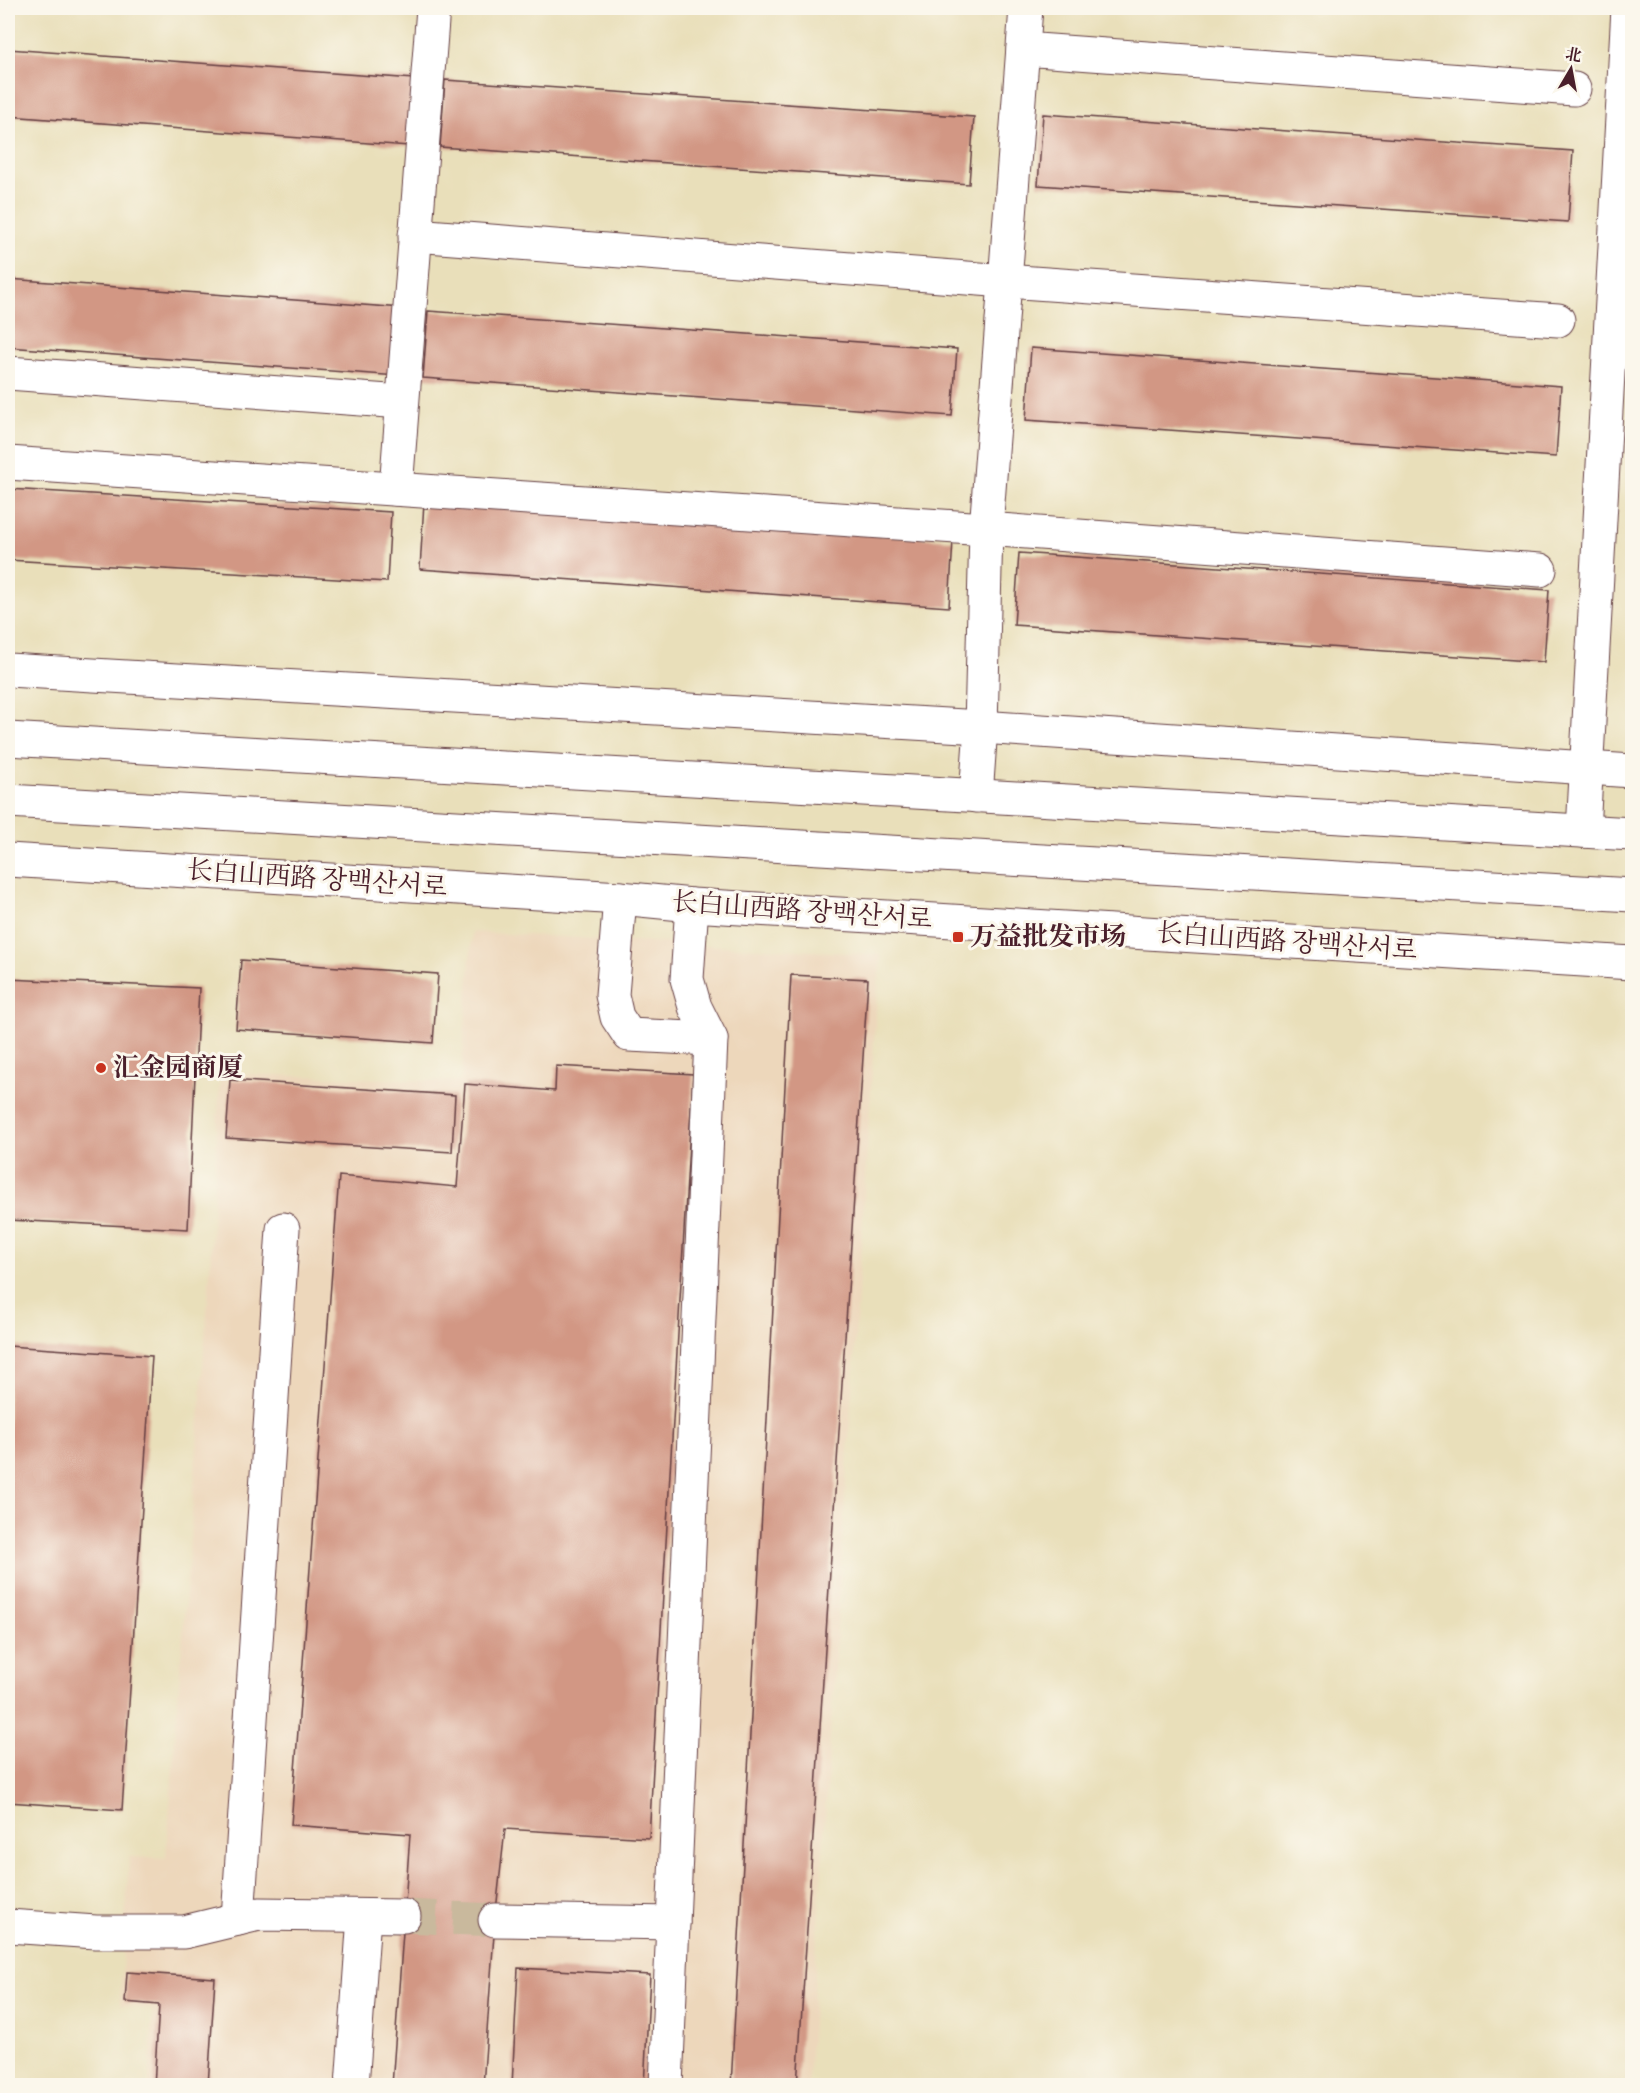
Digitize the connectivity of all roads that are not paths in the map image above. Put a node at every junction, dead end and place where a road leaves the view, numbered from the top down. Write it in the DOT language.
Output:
graph roads {
  1 [pos="433,8"];
  2 [pos="1026,8"];
  3 [pos="1628,8"];
  4 [pos="1023,49"];
  5 [pos="1574,89"];
  6 [pos="415,235"];
  7 [pos="1005,281"];
  8 [pos="1558,320"];
  9 [pos="8,373"];
  10 [pos="402,402"];
  11 [pos="8,463"];
  12 [pos="396,489"];
  13 [pos="986,529"];
  14 [pos="1540,570"];
  15 [pos="8,670"];
  16 [pos="981,727"];
  17 [pos="8,739"];
  18 [pos="1586,768"];
  19 [pos="1632,771"];
  20 [pos="976,796"];
  21 [pos="8,801"];
  22 [pos="1583,831"];
  23 [pos="1632,834"];
  24 [pos="8,860"];
  25 [pos="1632,895"];
  26 [pos="620,898"];
  27 [pos="692,905"];
  28 [pos="1632,963"];
  29 [pos="711,1040"];
  30 [pos="283,1229"];
  31 [pos="364,1916"];
  32 [pos="404,1916"];
  33 [pos="238,1919"];
  34 [pos="495,1920"];
  35 [pos="673,1923"];
  36 [pos="8,1926"];
  37 [pos="352,2085"];
  38 [pos="666,2085"];
  1 -- 6 [label="street"];
  2 -- 4 [label="street"];
  3 -- 18 [label="street"];
  4 -- 5 [label="street"];
  4 -- 7 [label="street"];
  6 -- 7 [label="street"];
  6 -- 10 [label="street"];
  7 -- 8 [label="street"];
  7 -- 13 [label="street"];
  9 -- 10 [label="street"];
  10 -- 12 [label="street"];
  11 -- 12 [label="street"];
  12 -- 13 [label="street"];
  13 -- 14 [label="street"];
  13 -- 16 [label="street"];
  15 -- 16 [label="street"];
  16 -- 18 [label="street"];
  16 -- 20 [label="street"];
  17 -- 20 [label="street"];
  18 -- 19 [label="street"];
  18 -- 22 [label="street"];
  20 -- 22 [label="street"];
  21 -- 25 [label="street"];
  22 -- 23 [label="street"];
  24 -- 26 [label="street, 长白山西路 장백산서로"];
  26 -- 27 [label="street, 长白山西路 장백산서로"];
  26 -- 29 [label="street"];
  27 -- 28 [label="street, 长白山西路 장백산서로"];
  27 -- 29 [label="street"];
  29 -- 35 [label="street"];
  30 -- 33 [label="street"];
  31 -- 32 [label="street"];
  31 -- 33 [label="street"];
  31 -- 37 [label="street"];
  33 -- 36 [label="street"];
  34 -- 35 [label="street"];
  35 -- 38 [label="street"];
}
